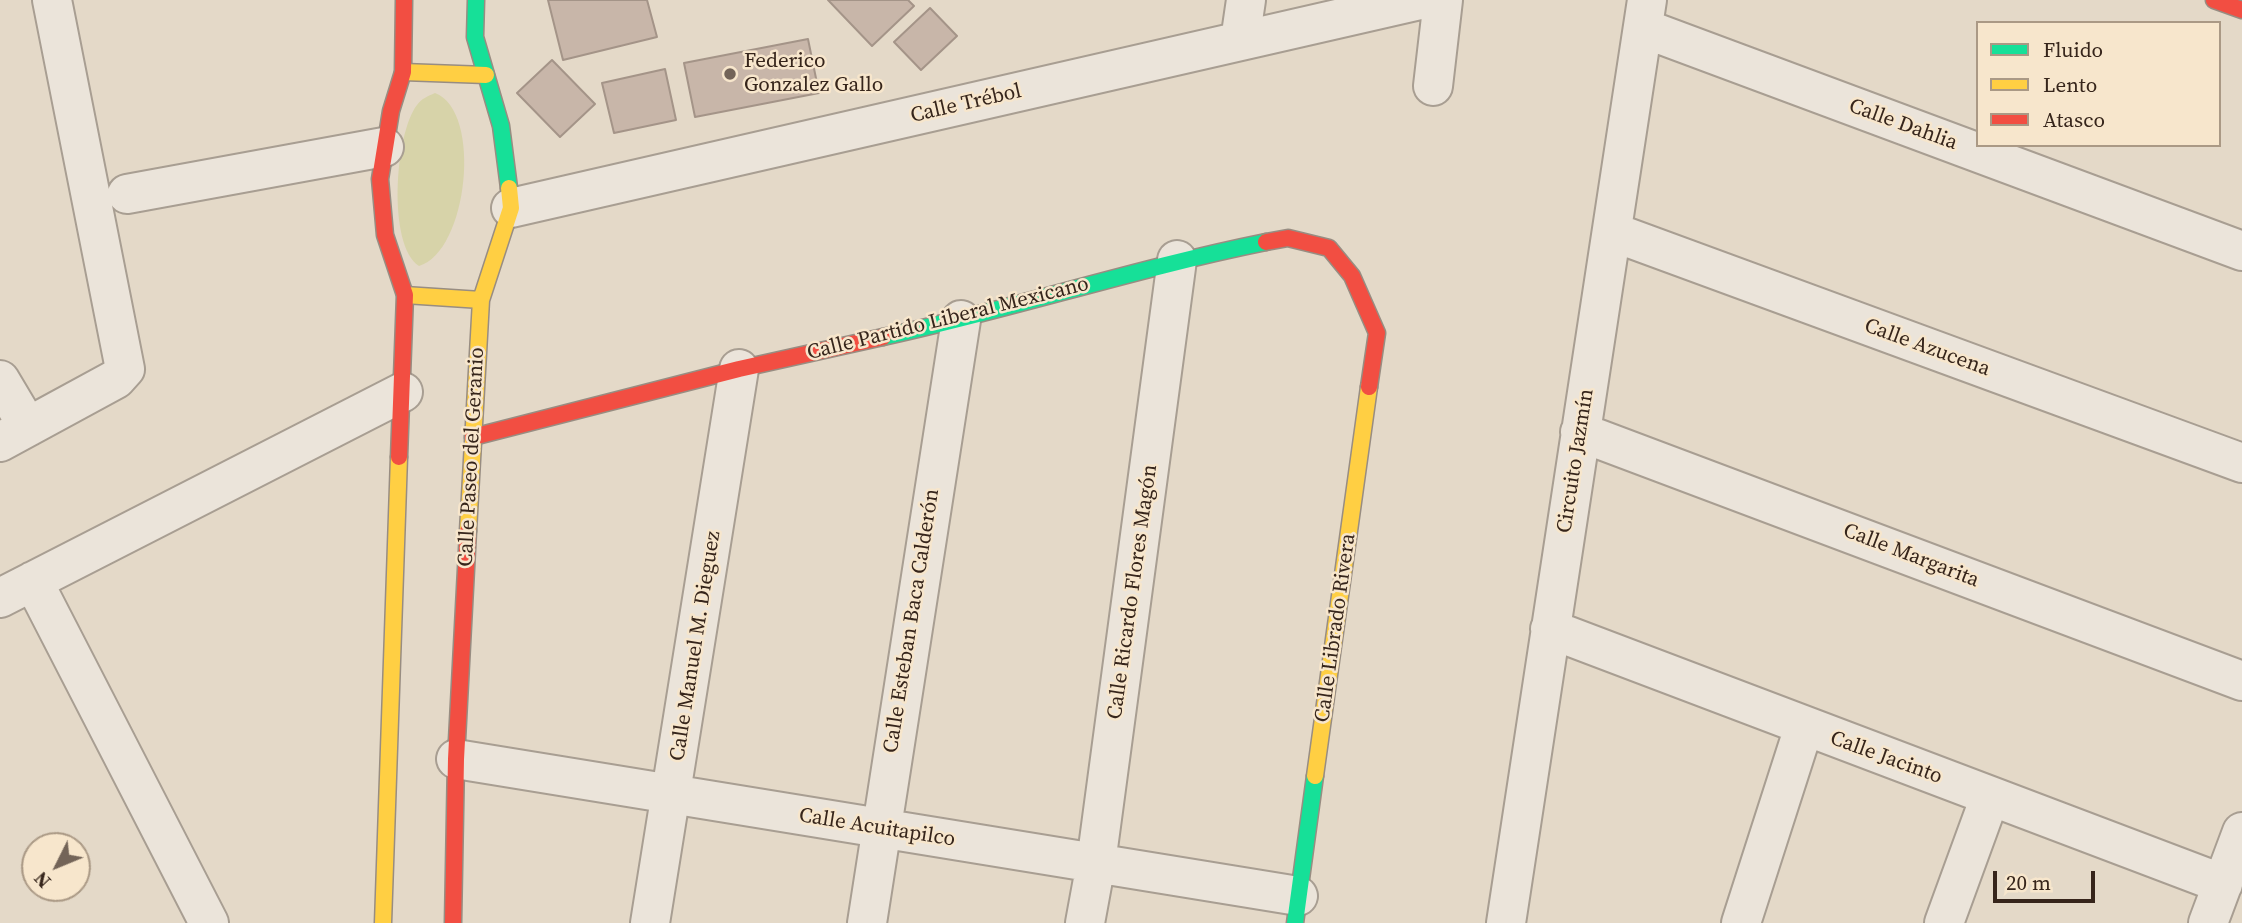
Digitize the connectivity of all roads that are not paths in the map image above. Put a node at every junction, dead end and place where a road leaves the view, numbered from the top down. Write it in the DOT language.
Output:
graph roads {
  1 [pos="52,0"];
  2 [pos="404,0"];
  3 [pos="476,0"];
  4 [pos="1247,0"];
  5 [pos="1420,0"];
  6 [pos="1443,0"];
  7 [pos="2214,0"];
  8 [pos="2242,10"];
  9 [pos="1645,14"];
  10 [pos="1240,41"];
  11 [pos="404,72"];
  12 [pos="486,75"];
  13 [pos="1433,86"];
  14 [pos="1976,145"];
  15 [pos="384,147"];
  16 [pos="1980,147"];
  17 [pos="127,194"];
  18 [pos="511,208"];
  19 [pos="1613,232"];
  20 [pos="2242,251"];
  21 [pos="1177,260"];
  22 [pos="405,295"];
  23 [pos="481,300"];
  24 [pos="961,320"];
  25 [pos="1377,333"];
  26 [pos="739,369"];
  27 [pos="0,380"];
  28 [pos="402,392"];
  29 [pos="1580,432"];
  30 [pos="14,434"];
  31 [pos="473,437"];
  32 [pos="2242,463"];
  33 [pos="16,589"];
  34 [pos="1550,629"];
  35 [pos="2242,681"];
  36 [pos="1804,727"];
  37 [pos="456,760"];
  38 [pos="673,795"];
  39 [pos="1990,797"];
  40 [pos="879,828"];
  41 [pos="2242,832"];
  42 [pos="1096,863"];
  43 [pos="2223,884"];
  44 [pos="1296,910"];
  45 [pos="209,923"];
  46 [pos="383,923"];
  47 [pos="453,923"];
  48 [pos="650,923"];
  49 [pos="867,923"];
  50 [pos="1085,923"];
  51 [pos="1506,923"];
  52 [pos="1741,923"];
  53 [pos="1944,923"];
  54 [pos="2208,923"];
  1 -- 30 [label="street"];
  2 -- 11 [label="street"];
  3 -- 12 [label="street, Calle Paseo del Geranio"];
  4 -- 10 [label="street"];
  5 -- 10 [label="street, Calle Trébol"];
  6 -- 13 [label="street"];
  7 -- 8 [label="street"];
  9 -- 14 [label="street, Calle Dahlia"];
  9 -- 19 [label="street, Circuito Jazmín"];
  10 -- 18 [label="street, Calle Trébol"];
  11 -- 12 [label="street"];
  11 -- 15 [label="street"];
  12 -- 18 [label="street, Calle Paseo del Geranio"];
  15 -- 17 [label="street"];
  15 -- 22 [label="street"];
  16 -- 20 [label="street, Calle Dahlia"];
  18 -- 23 [label="street, Calle Paseo del Geranio"];
  19 -- 29 [label="street, Circuito Jazmín"];
  19 -- 32 [label="street, Calle Azucena"];
  21 -- 24 [label="street, Calle Partido Liberal Mexicano"];
  21 -- 25 [label="street, Calle Partido Liberal Mexicano"];
  21 -- 42 [label="street, Calle Ricardo Flores Magón"];
  22 -- 23 [label="street"];
  22 -- 28 [label="street"];
  23 -- 31 [label="street, Calle Paseo del Geranio"];
  24 -- 26 [label="street, Calle Partido Liberal Mexicano"];
  24 -- 40 [label="street, Calle Esteban Baca Calderón"];
  25 -- 44 [label="street, Calle Librado Rivera"];
  26 -- 31 [label="street, Calle Partido Liberal Mexicano"];
  26 -- 38 [label="street, Calle Manuel M. Dieguez"];
  27 -- 30 [label="street"];
  28 -- 33 [label="street"];
  28 -- 46 [label="street"];
  29 -- 34 [label="street, Circuito Jazmín"];
  29 -- 35 [label="street, Calle Margarita"];
  31 -- 37 [label="street, Calle Paseo del Geranio"];
  33 -- 45 [label="street"];
  34 -- 36 [label="street, Calle Jacinto"];
  34 -- 51 [label="street, Circuito Jazmín"];
  36 -- 39 [label="street, Calle Jacinto"];
  36 -- 52 [label="street"];
  37 -- 38 [label="street, Calle Acuitapilco"];
  37 -- 47 [label="street, Calle Paseo del Geranio"];
  38 -- 40 [label="street, Calle Acuitapilco"];
  38 -- 48 [label="street, Calle Manuel M. Dieguez"];
  39 -- 43 [label="street, Calle Jacinto"];
  39 -- 53 [label="street"];
  40 -- 42 [label="street, Calle Acuitapilco"];
  40 -- 49 [label="street, Calle Esteban Baca Calderón"];
  41 -- 43 [label="street"];
  42 -- 44 [label="street, Calle Acuitapilco"];
  42 -- 50 [label="street, Calle Ricardo Flores Magón"];
  43 -- 54 [label="street"];
}
